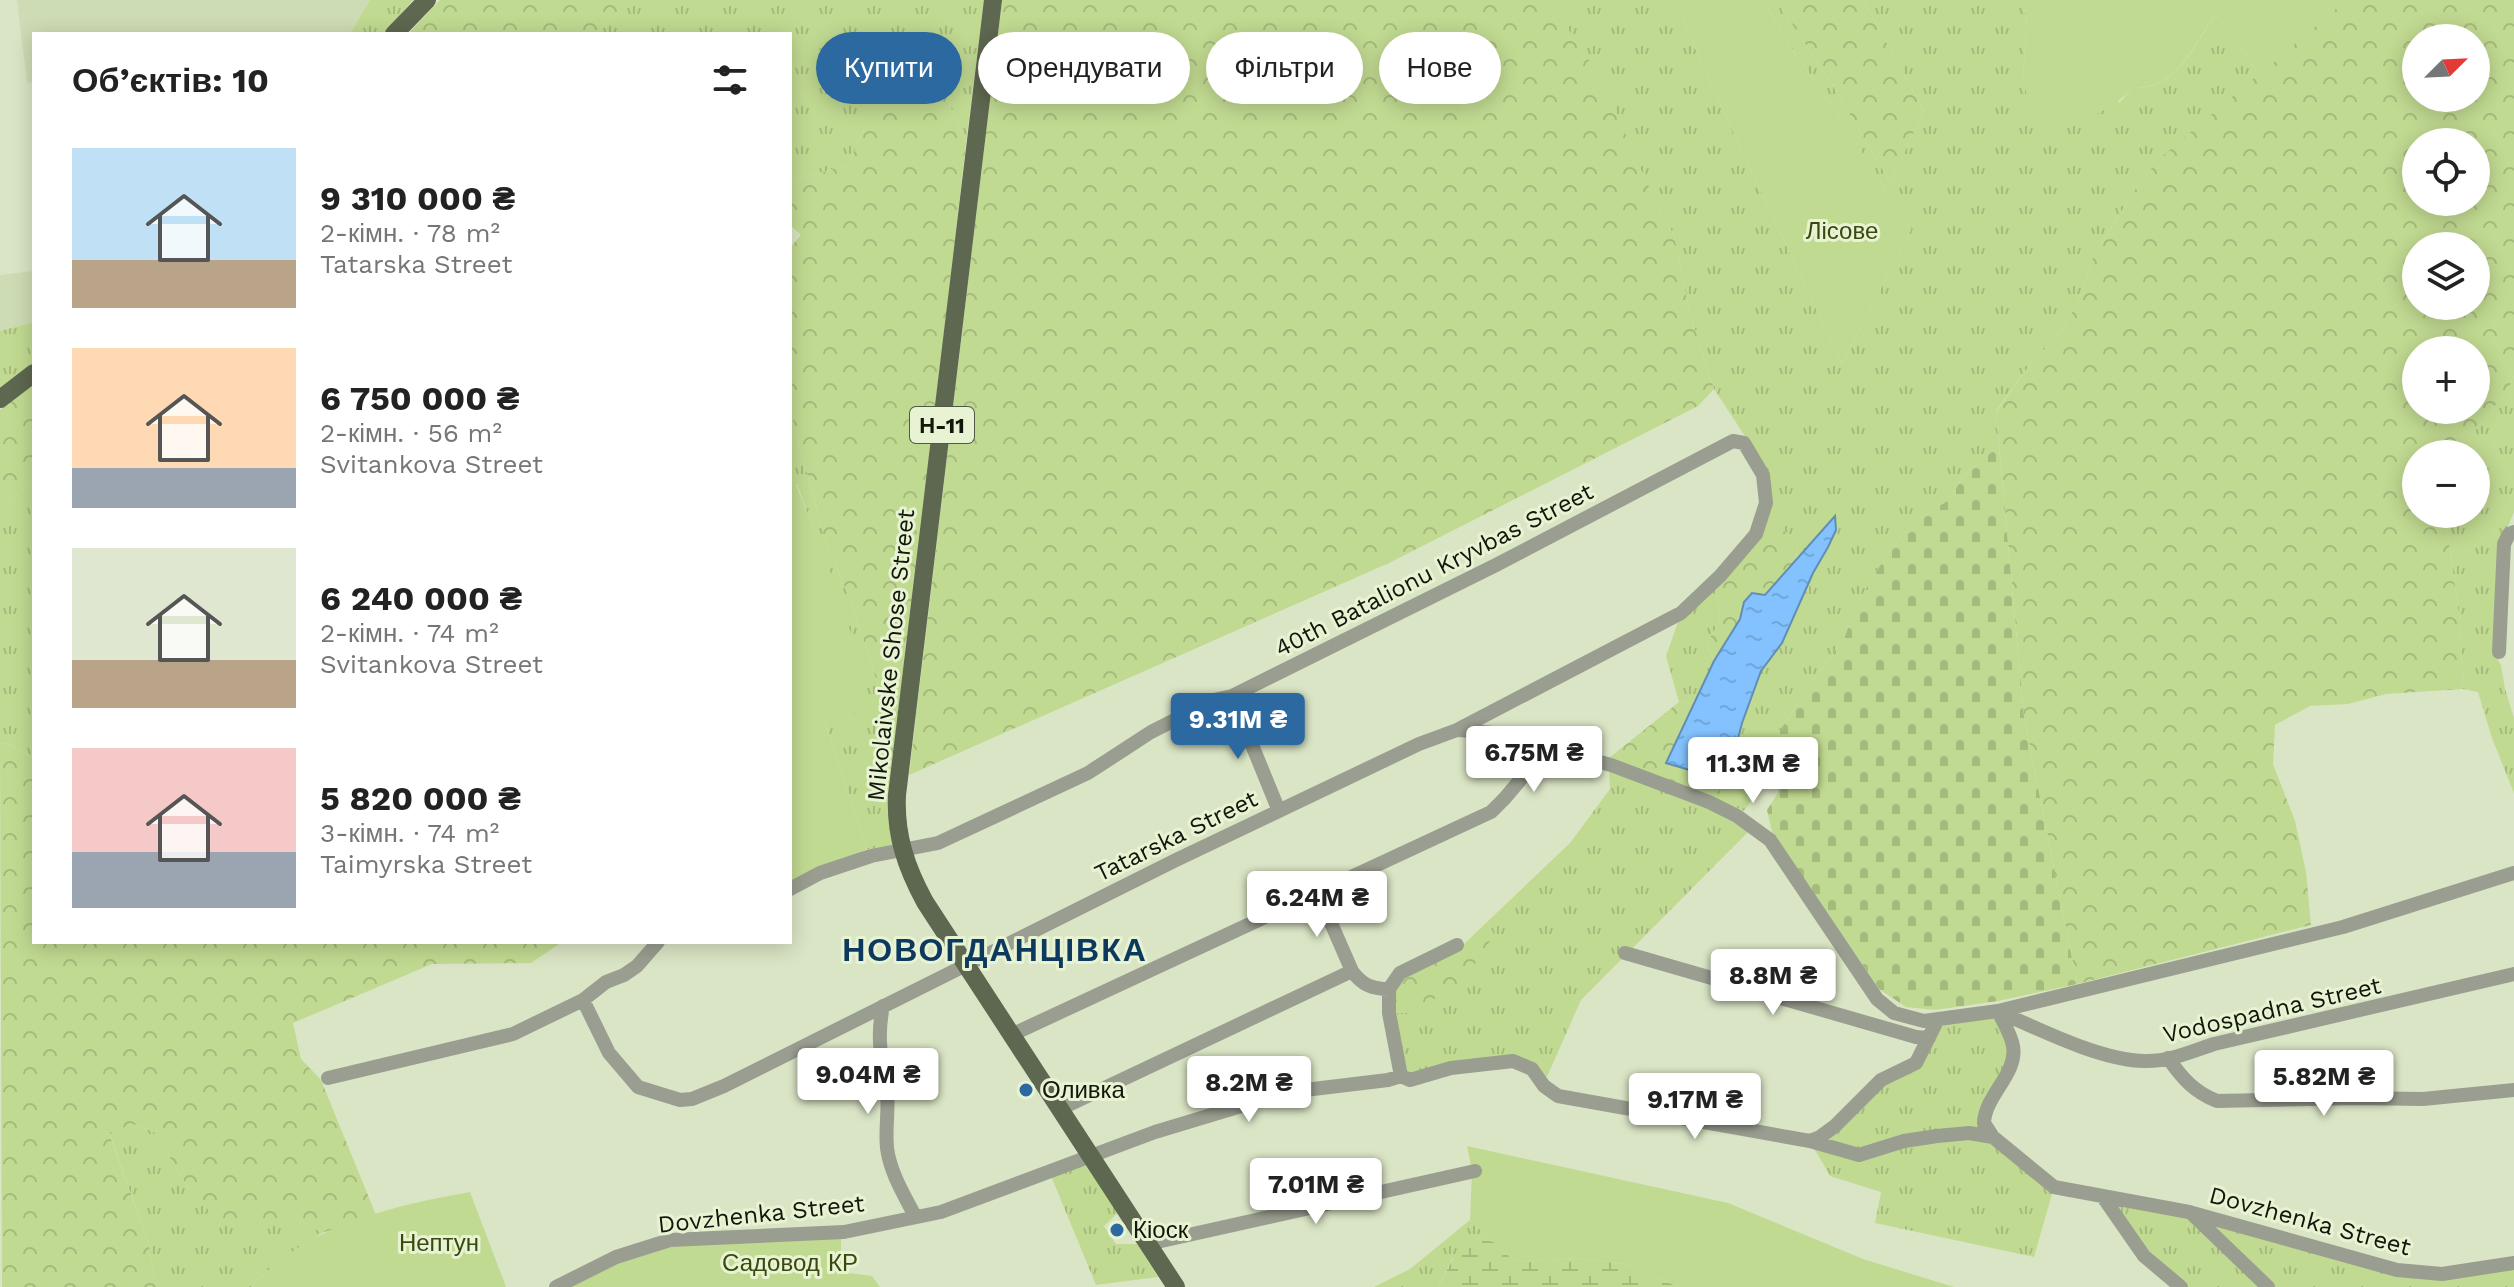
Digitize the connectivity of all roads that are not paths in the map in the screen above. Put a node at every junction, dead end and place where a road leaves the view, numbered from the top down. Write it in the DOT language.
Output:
graph roads {
  1 [pos="427,0"];
  2 [pos="993,0"];
  3 [pos="396,32"];
  4 [pos="32,375"];
  5 [pos="0,399"];
  6 [pos="1766,487"];
  7 [pos="2514,532"];
  8 [pos="2499,652"];
  9 [pos="1232,696"];
  10 [pos="1457,730"];
  11 [pos="1547,748"];
  12 [pos="1279,811"];
  13 [pos="901,850"];
  14 [pos="2514,873"];
  15 [pos="792,888"];
  16 [pos="1317,891"];
  17 [pos="656,944"];
  18 [pos="1457,945"];
  19 [pos="1625,953"];
  20 [pos="965,964"];
  21 [pos="1352,971"];
  22 [pos="2514,974"];
  23 [pos="1389,989"];
  24 [pos="583,1000"];
  25 [pos="883,1006"];
  26 [pos="1998,1011"];
  27 [pos="1937,1021"];
  28 [pos="1011,1035"];
  29 [pos="1929,1038"];
  30 [pos="2168,1058"];
  31 [pos="1401,1076"];
  32 [pos="328,1078"];
  33 [pos="2514,1090"];
  34 [pos="1060,1109"];
  35 [pos="1993,1137"];
  36 [pos="1810,1141"];
  37 [pos="1090,1156"];
  38 [pos="1475,1171"];
  39 [pos="2103,1197"];
  40 [pos="2189,1212"];
  41 [pos="915,1216"];
  42 [pos="1148,1244"];
  43 [pos="2514,1263"];
  44 [pos="556,1287"];
  45 [pos="1176,1287"];
  46 [pos="2181,1287"];
  47 [pos="2268,1287"];
  1 -- 3 [label="main road"];
  2 -- 13 [label="main road, Mikolaivske Shose Street / Н-11"];
  4 -- 5 [label="main road"];
  6 -- 9 [label="street, 40th Batalionu Kryvbas Street"];
  6 -- 10 [label="street, Tatarska Street"];
  7 -- 8 [label="street"];
  9 -- 12 [label="street"];
  9 -- 13 [label="street, 40th Batalionu Kryvbas Street"];
  10 -- 11 [label="street"];
  10 -- 12 [label="street, Tatarska Street"];
  11 -- 16 [label="street"];
  11 -- 27 [label="street"];
  12 -- 20 [label="street, Tatarska Street"];
  13 -- 15 [label="street, 40th Batalionu Kryvbas Street"];
  13 -- 20 [label="main road, Mikolaivske Shose Street / Н-11"];
  14 -- 26 [label="street"];
  16 -- 21 [label="street"];
  16 -- 28 [label="street"];
  17 -- 24 [label="street"];
  18 -- 23 [label="street"];
  19 -- 29 [label="street"];
  20 -- 25 [label="street, Tatarska Street"];
  20 -- 28 [label="main road, Mikolaivske Shose Street / Н-11"];
  21 -- 23 [label="street"];
  21 -- 34 [label="street"];
  22 -- 30 [label="street, Vodospadna Street"];
  23 -- 31 [label="street"];
  24 -- 25 [label="street, Tatarska Street"];
  24 -- 32 [label="street"];
  25 -- 41 [label="street"];
  26 -- 27 [label="street"];
  26 -- 30 [label="street, Vodospadna Street"];
  26 -- 35 [label="street"];
  27 -- 29 [label="street"];
  28 -- 34 [label="main road, Mikolaivske Shose Street / Н-11"];
  29 -- 36 [label="street"];
  30 -- 33 [label="street"];
  31 -- 36 [label="street, Dovzhenka Street"];
  31 -- 37 [label="street, Dovzhenka Street"];
  34 -- 37 [label="main road, Mikolaivske Shose Street / Н-11"];
  35 -- 36 [label="street, Dovzhenka Street"];
  35 -- 39 [label="street, Dovzhenka Street"];
  37 -- 41 [label="street, Dovzhenka Street"];
  37 -- 42 [label="main road, Mikolaivske Shose Street / Н-11"];
  38 -- 42 [label="street"];
  39 -- 40 [label="street, Dovzhenka Street"];
  39 -- 46 [label="street"];
  40 -- 43 [label="street, Dovzhenka Street"];
  40 -- 47 [label="street, Dovzhenka Street"];
  41 -- 44 [label="street, Dovzhenka Street"];
  42 -- 45 [label="main road, Mikolaivske Shose Street / Н-11"];
}
